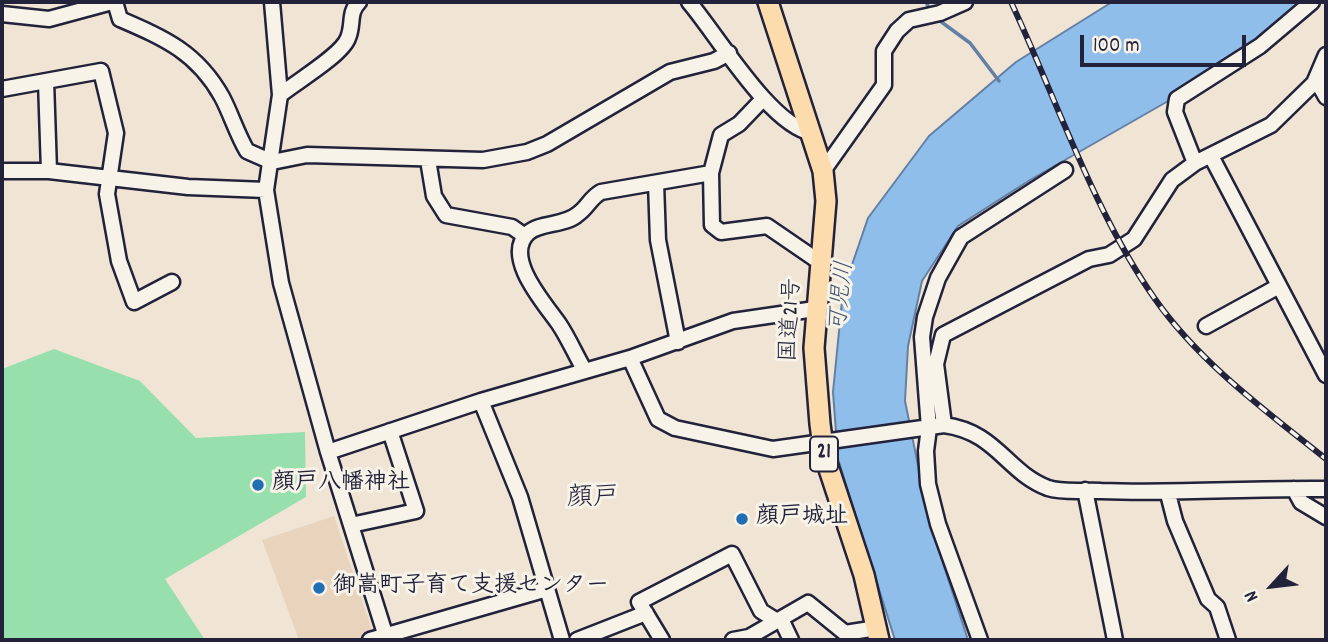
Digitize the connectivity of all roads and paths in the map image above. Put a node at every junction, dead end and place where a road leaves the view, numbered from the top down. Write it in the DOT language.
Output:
graph roads {
  1 [pos="114,2"];
  2 [pos="272,2"];
  3 [pos="359,2"];
  4 [pos="689,2"];
  5 [pos="768,2"];
  6 [pos="965,2"];
  7 [pos="1312,2"];
  8 [pos="2,14"];
  9 [pos="729,53"];
  10 [pos="1326,55"];
  11 [pos="1320,80"];
  12 [pos="46,81"];
  13 [pos="2,89"];
  14 [pos="280,95"];
  15 [pos="1326,97"];
  16 [pos="764,99"];
  17 [pos="812,134"];
  18 [pos="1211,156"];
  19 [pos="428,160"];
  20 [pos="272,162"];
  21 [pos="1195,163"];
  22 [pos="1065,170"];
  23 [pos="2,171"];
  24 [pos="49,171"];
  25 [pos="823,171"];
  26 [pos="711,173"];
  27 [pos="108,178"];
  28 [pos="656,183"];
  29 [pos="266,190"];
  30 [pos="525,236"];
  31 [pos="821,257"];
  32 [pos="172,282"];
  33 [pos="1279,286"];
  34 [pos="815,309"];
  35 [pos="1206,326"];
  36 [pos="678,342"];
  37 [pos="630,358"];
  38 [pos="585,371"];
  39 [pos="1326,375"];
  40 [pos="481,401"];
  41 [pos="937,426"];
  42 [pos="390,431"];
  43 [pos="827,441"];
  44 [pos="328,452"];
  45 [pos="1294,489"];
  46 [pos="1326,489"];
  47 [pos="1086,490"];
  48 [pos="1168,494"];
  49 [pos="1326,517"];
  50 [pos="351,525"];
  51 [pos="547,589"];
  52 [pos="646,613"];
  53 [pos="779,620"];
  54 [pos="878,634"];
  55 [pos="386,638"];
  56 [pos="370,640"];
  57 [pos="562,640"];
  58 [pos="577,640"];
  59 [pos="662,640"];
  60 [pos="733,640"];
  61 [pos="791,640"];
  62 [pos="980,640"];
  63 [pos="1115,640"];
  64 [pos="1228,640"];
  1 -- 8 [label="street"];
  1 -- 20 [label="street"];
  2 -- 14 [label="street"];
  3 -- 14 [label="street"];
  4 -- 9 [label="street"];
  5 -- 17 [label="highway, 国道21号 / 21"];
  6 -- 25 [label="street"];
  7 -- 21 [label="street"];
  9 -- 16 [label="street"];
  9 -- 19 [label="street"];
  10 -- 11 [label="street"];
  11 -- 15 [label="street"];
  11 -- 18 [label="street"];
  12 -- 13 [label="street"];
  12 -- 24 [label="street"];
  12 -- 27 [label="street"];
  14 -- 20 [label="street"];
  16 -- 17 [label="street"];
  16 -- 26 [label="street"];
  17 -- 25 [label="highway, 国道21号 / 21"];
  18 -- 21 [label="street"];
  18 -- 33 [label="street"];
  19 -- 20 [label="street"];
  19 -- 30 [label="street"];
  20 -- 29 [label="street"];
  21 -- 41 [label="street"];
  22 -- 41 [label="street"];
  23 -- 24 [label="street"];
  24 -- 27 [label="street"];
  25 -- 31 [label="highway, 国道21号 / 21"];
  26 -- 28 [label="street"];
  26 -- 31 [label="street"];
  27 -- 29 [label="street"];
  27 -- 32 [label="street"];
  28 -- 30 [label="street"];
  28 -- 36 [label="street"];
  29 -- 44 [label="street"];
  30 -- 38 [label="street"];
  31 -- 34 [label="highway, 国道21号 / 21"];
  33 -- 35 [label="street"];
  33 -- 39 [label="street"];
  34 -- 36 [label="street"];
  34 -- 43 [label="highway, 国道21号 / 21"];
  36 -- 37 [label="street"];
  37 -- 38 [label="street"];
  37 -- 43 [label="street"];
  38 -- 40 [label="street"];
  40 -- 42 [label="street"];
  40 -- 51 [label="street"];
  41 -- 43 [label="street"];
  41 -- 47 [label="street"];
  41 -- 62 [label="street"];
  42 -- 44 [label="street"];
  42 -- 50 [label="street"];
  43 -- 54 [label="highway, 国道21号 / 21"];
  44 -- 50 [label="street"];
  45 -- 46 [label="street"];
  45 -- 48 [label="street"];
  45 -- 49 [label="street"];
  47 -- 48 [label="street"];
  47 -- 63 [label="street"];
  48 -- 64 [label="street"];
  50 -- 55 [label="street"];
  51 -- 55 [label="street"];
  51 -- 57 [label="street"];
  52 -- 53 [label="street"];
  52 -- 58 [label="street"];
  52 -- 59 [label="street"];
  53 -- 54 [label="street"];
  53 -- 60 [label="street"];
  53 -- 61 [label="street"];
  55 -- 56 [label="street"];
}
